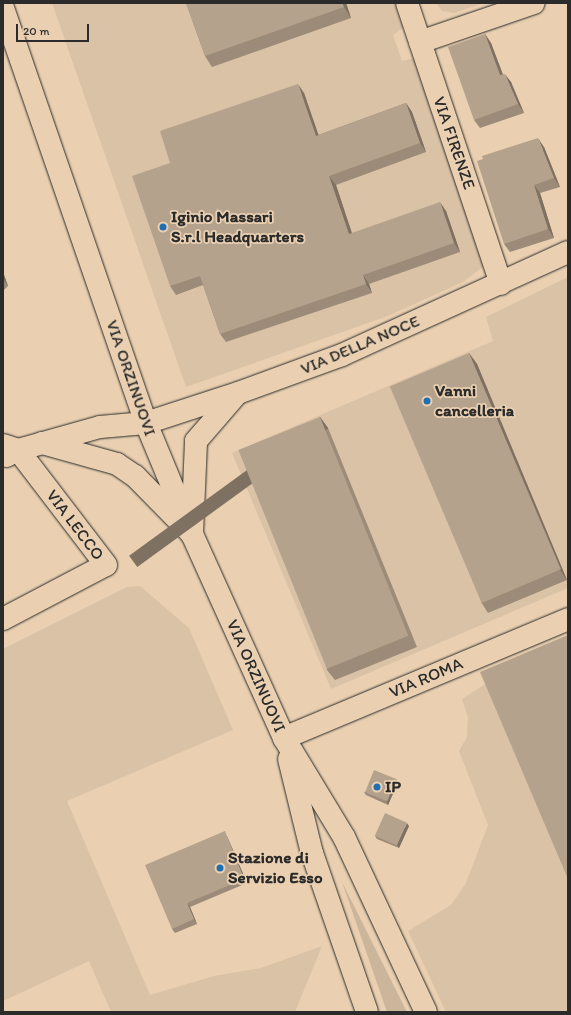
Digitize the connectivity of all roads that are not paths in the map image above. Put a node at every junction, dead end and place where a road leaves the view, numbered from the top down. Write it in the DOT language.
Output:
graph roads {
  1 [pos="408,3"];
  2 [pos="534,3"];
  3 [pos="3,8"];
  4 [pos="420,42"];
  5 [pos="568,252"];
  6 [pos="501,284"];
  7 [pos="238,393"];
  8 [pos="146,423"];
  9 [pos="42,443"];
  10 [pos="8,451"];
  11 [pos="192,534"];
  12 [pos="3,619"];
  13 [pos="568,619"];
  14 [pos="284,738"];
  15 [pos="367,1012"];
  16 [pos="426,1012"];
  1 -- 4 [label="street, VIA FIRENZE"];
  2 -- 4 [label="street"];
  3 -- 8 [label="street, VIA ORZINUOVI"];
  4 -- 6 [label="street, VIA FIRENZE"];
  5 -- 6 [label="street, VIA DELLA NOCE"];
  6 -- 7 [label="street, VIA DELLA NOCE"];
  7 -- 8 [label="street, VIA DELLA NOCE"];
  7 -- 11 [label="street"];
  8 -- 9 [label="street, VIA DELLA NOCE"];
  8 -- 11 [label="street, VIA ORZINUOVI"];
  9 -- 10 [label="street, VIA DELLA NOCE"];
  9 -- 11 [label="street"];
  10 -- 12 [label="street, VIA LECCO"];
  11 -- 14 [label="street, VIA ORZINUOVI"];
  13 -- 14 [label="street, VIA ROMA"];
  14 -- 15 [label="street, VIA ORZINUOVI"];
  14 -- 16 [label="street, VIA ORZINUOVI"];
}
